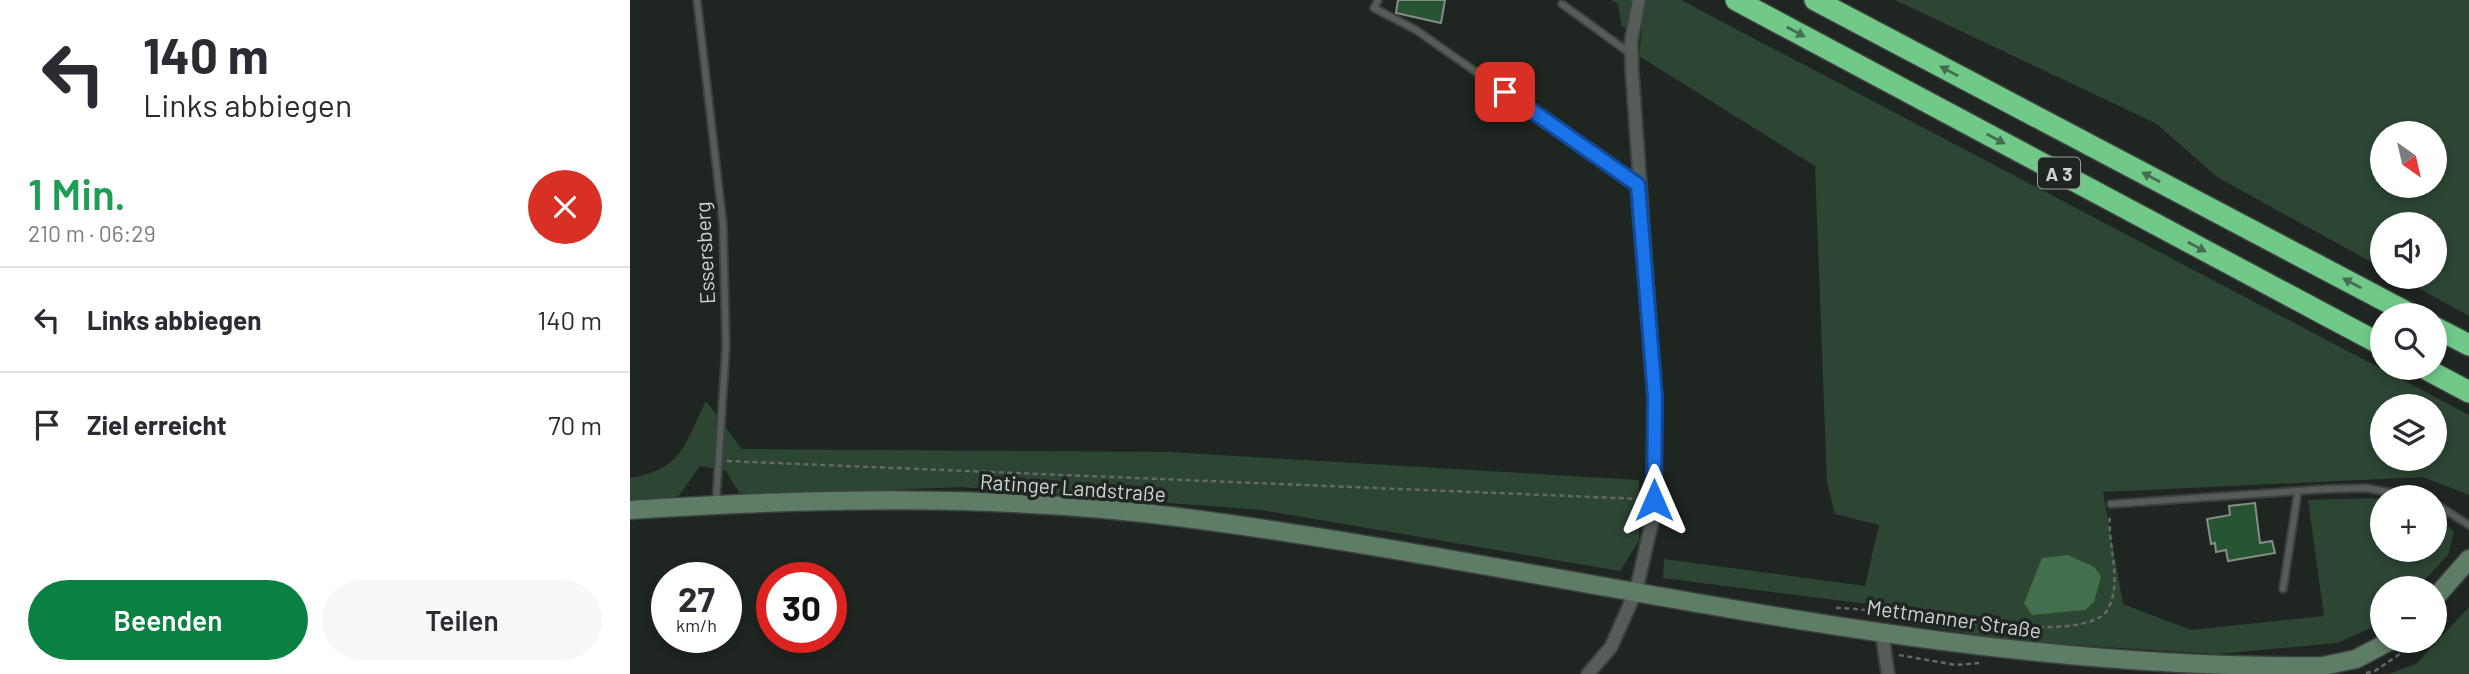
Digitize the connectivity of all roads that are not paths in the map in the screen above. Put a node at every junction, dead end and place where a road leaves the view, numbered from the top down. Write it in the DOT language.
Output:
graph roads {
  1 [pos="697,0"];
  2 [pos="1378,0"];
  3 [pos="1639,0"];
  4 [pos="1736,0"];
  5 [pos="1815,0"];
  6 [pos="1562,4"];
  7 [pos="1631,54"];
  8 [pos="1638,185"];
  9 [pos="2389,303"];
  10 [pos="2447,334"];
  11 [pos="2370,339"];
  12 [pos="2469,345"];
  13 [pos="2446,380"];
  14 [pos="2469,392"];
  15 [pos="2370,489"];
  16 [pos="2298,491"];
  17 [pos="716,504"];
  18 [pos="2111,504"];
  19 [pos="630,510"];
  20 [pos="2447,511"];
  21 [pos="2469,525"];
  22 [pos="2469,559"];
  23 [pos="1508,569"];
  24 [pos="2447,584"];
  25 [pos="2283,589"];
  26 [pos="1636,590"];
  27 [pos="1882,633"];
  28 [pos="2370,652"];
  29 [pos="1588,674"];
  30 [pos="1888,674"];
  1 -- 17 [label="lane, Essersberg"];
  2 -- 8 [label="lane"];
  3 -- 7 [label="street"];
  4 -- 11 [label="highway, A 3, one-way"];
  9 -- 5 [label="highway, A 3, one-way"];
  6 -- 7 [label="lane"];
  7 -- 8 [label="street"];
  8 -- 26 [label="street"];
  10 -- 12 [label="highway"];
  13 -- 14 [label="highway"];
  15 -- 16 [label="lane"];
  16 -- 18 [label="lane"];
  16 -- 25 [label="lane"];
  17 -- 19 [label="main road, Ratinger Landstraße"];
  17 -- 23 [label="main road, Ratinger Landstraße"];
  20 -- 21 [label="lane"];
  22 -- 24 [label="main road"];
  23 -- 26 [label="main road, Mettmanner Straße"];
  26 -- 27 [label="main road, Mettmanner Straße"];
  26 -- 29 [label="street"];
  27 -- 28 [label="main road, Mettmanner Straße"];
  27 -- 30 [label="street"];
}
